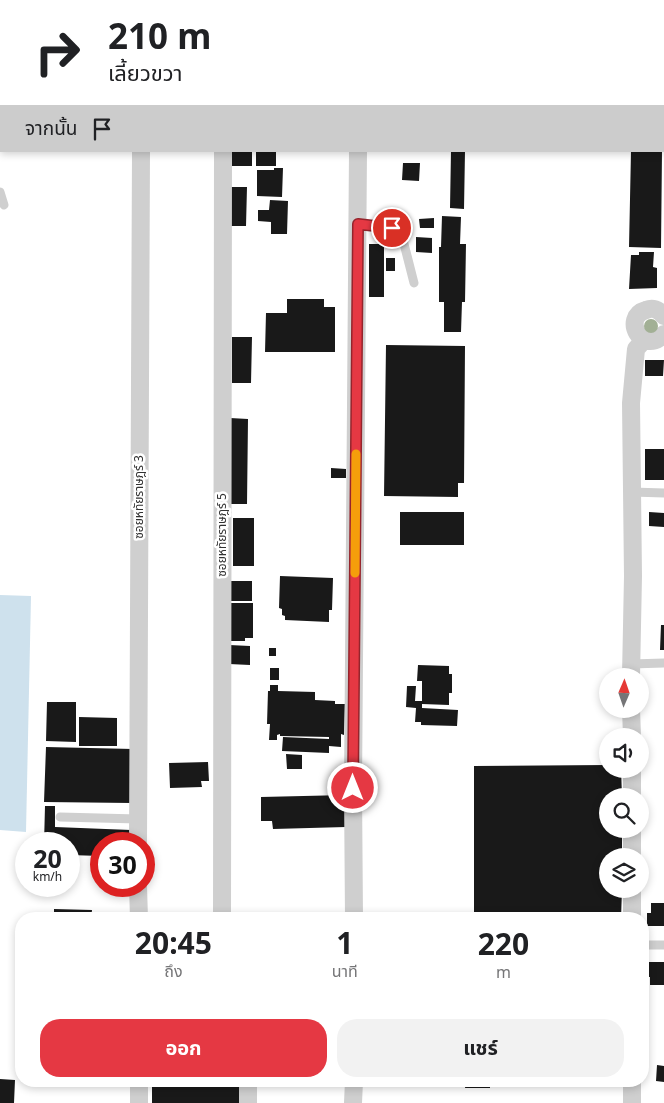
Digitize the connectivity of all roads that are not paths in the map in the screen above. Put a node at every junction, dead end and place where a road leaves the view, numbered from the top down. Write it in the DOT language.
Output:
graph roads {
  1 [pos="141,152"];
  2 [pos="223,152"];
  3 [pos="358,152"];
  4 [pos="0,192"];
  5 [pos="4,205"];
  6 [pos="358,224"];
  7 [pos="414,283"];
  8 [pos="663,314"];
  9 [pos="664,334"];
  10 [pos="644,340"];
  11 [pos="632,492"];
  12 [pos="664,493"];
  13 [pos="664,663"];
  14 [pos="631,668"];
  15 [pos="640,668"];
  16 [pos="60,818"];
  17 [pos="138,819"];
  18 [pos="138,832"];
  19 [pos="138,897"];
  20 [pos="632,898"];
  21 [pos="138,912"];
  22 [pos="222,912"];
  23 [pos="354,912"];
  24 [pos="632,912"];
  25 [pos="649,945"];
  26 [pos="664,945"];
  27 [pos="139,1087"];
  28 [pos="248,1087"];
  29 [pos="354,1087"];
  30 [pos="632,1087"];
  31 [pos="139,1103"];
  32 [pos="248,1103"];
  33 [pos="354,1103"];
  34 [pos="632,1103"];
  1 -- 17 [label="street, ซอยหทัยราษฎร์ 3"];
  2 -- 22 [label="street, ซอยหทัยราษฎร์ 5"];
  3 -- 6 [label="street"];
  4 -- 5 [label="lane"];
  6 -- 7 [label="lane"];
  6 -- 23 [label="street"];
  8 -- 10 [label="street"];
  9 -- 10 [label="street"];
  10 -- 11 [label="street"];
  11 -- 12 [label="lane"];
  11 -- 14 [label="street"];
  13 -- 15 [label="lane"];
  16 -- 17 [label="lane"];
  17 -- 18 [label="street, ซอยหทัยราษฎร์ 3"];
  19 -- 21 [label="street"];
  20 -- 24 [label="street"];
  25 -- 26 [label="lane"];
  27 -- 31 [label="street"];
  28 -- 32 [label="street"];
  29 -- 33 [label="street"];
  30 -- 34 [label="street"];
}
